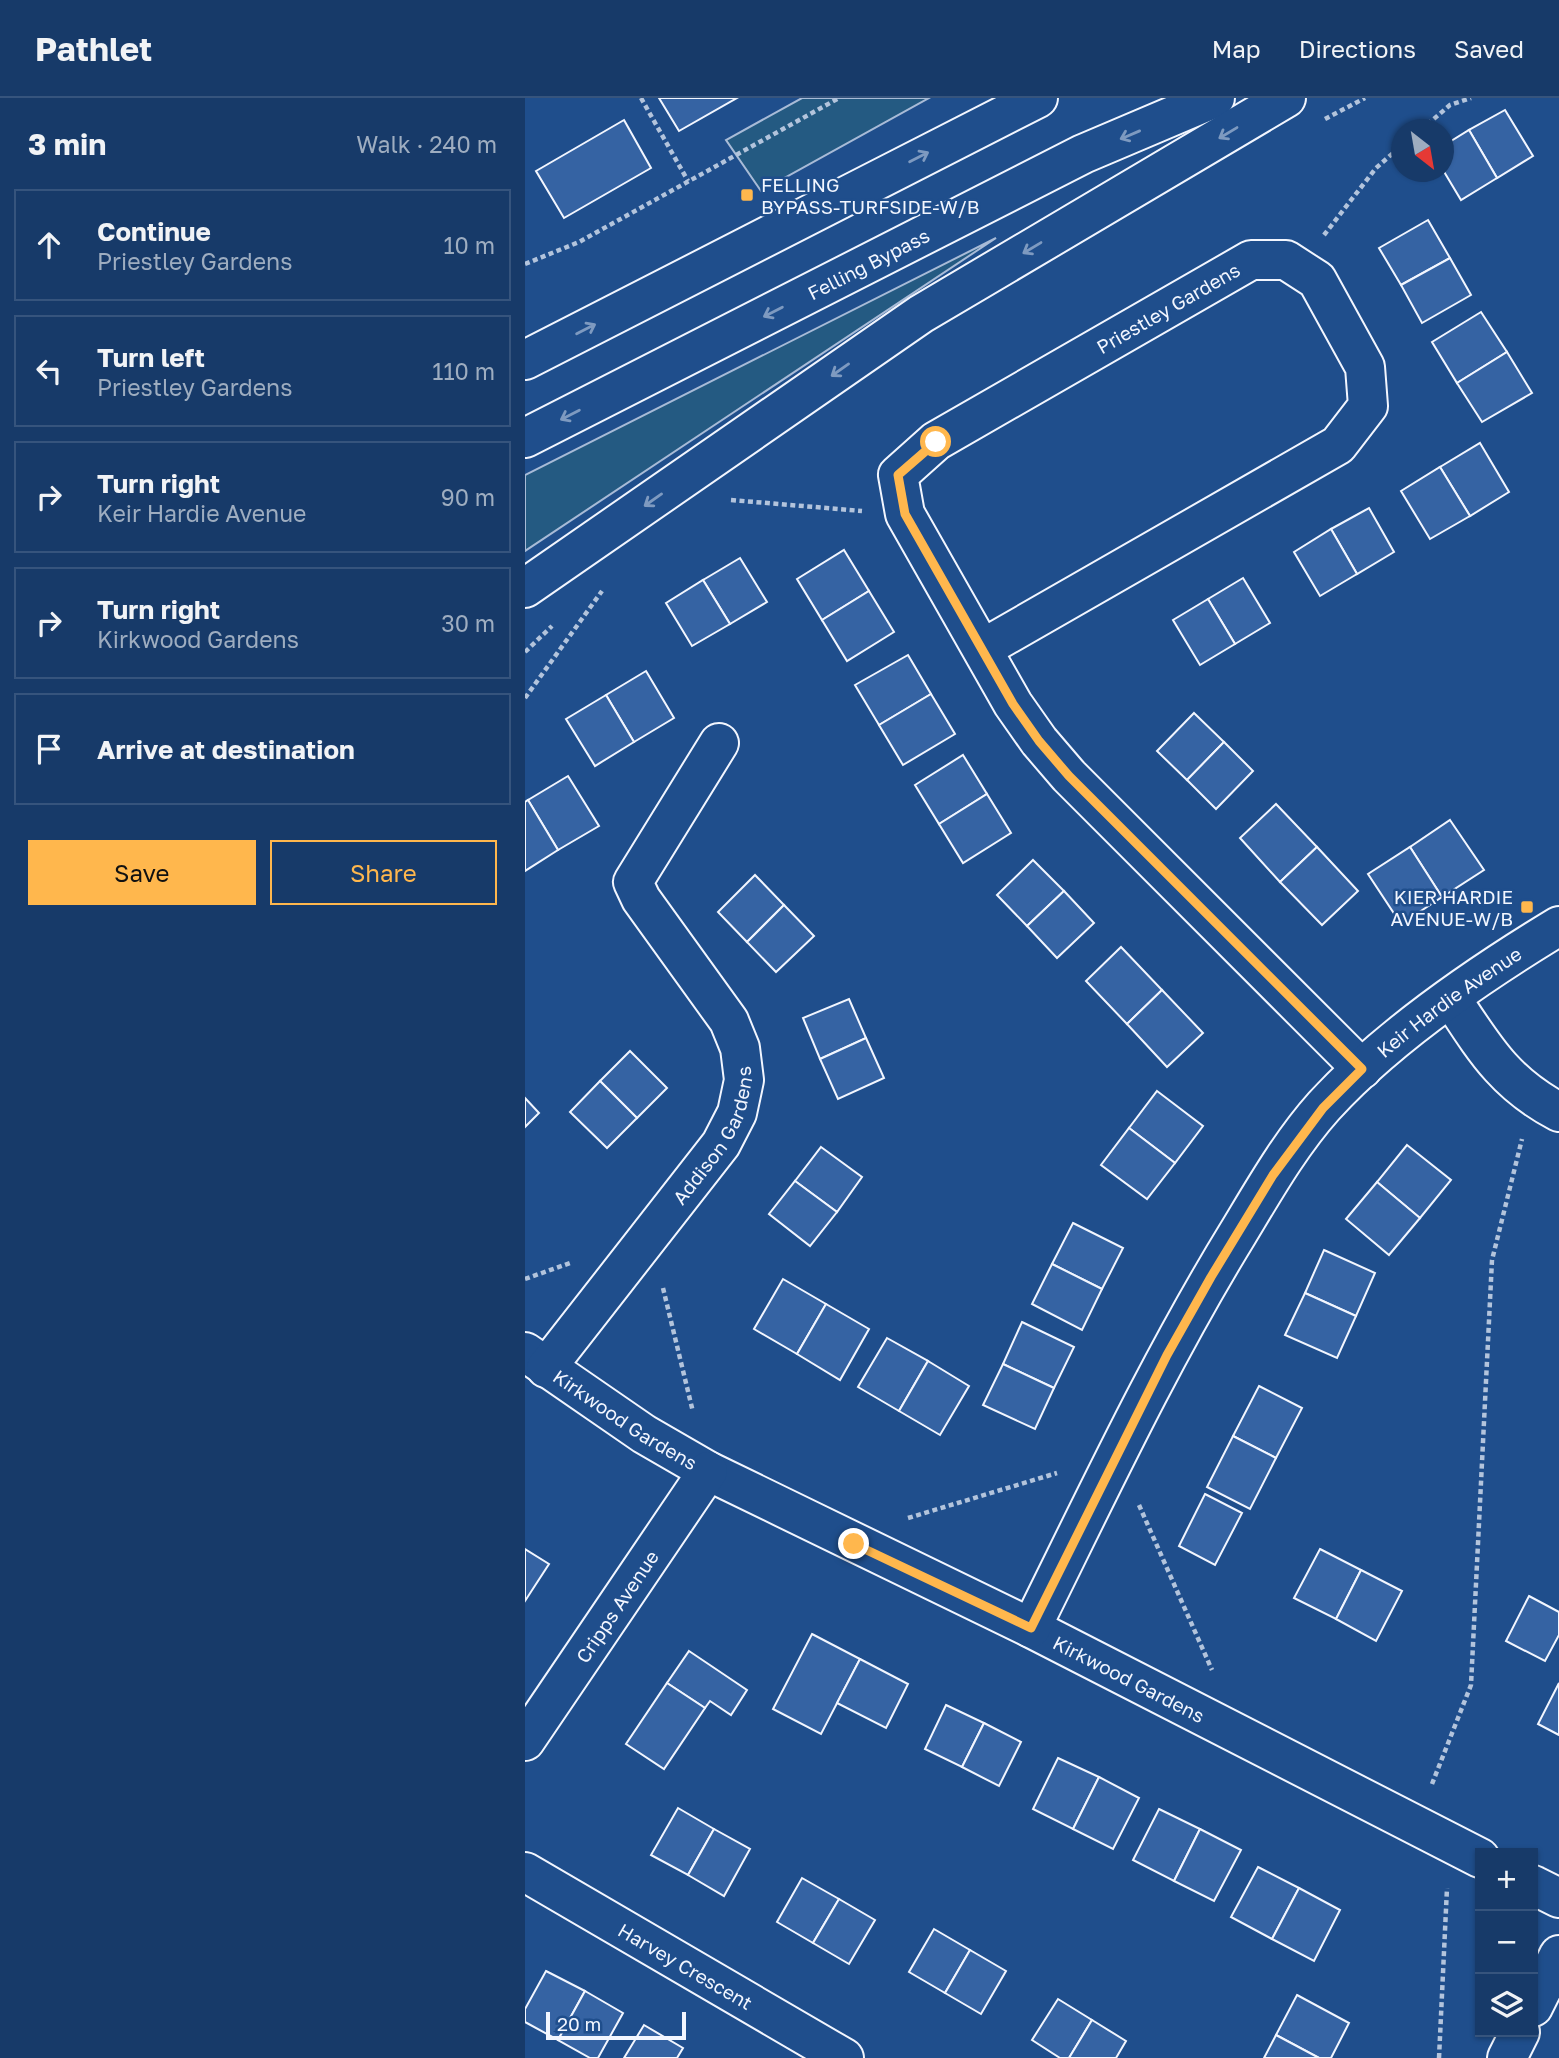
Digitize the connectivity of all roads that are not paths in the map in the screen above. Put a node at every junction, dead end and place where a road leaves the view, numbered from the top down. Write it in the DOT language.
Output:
graph roads {
  1 [pos="1038,98"];
  2 [pos="1215,98"];
  3 [pos="1286,98"];
  4 [pos="525,360"];
  5 [pos="525,438"];
  6 [pos="525,588"];
  7 [pos="982,649"];
  8 [pos="719,743"];
  9 [pos="1559,926"];
  10 [pos="1451,998"];
  11 [pos="1362,1069"];
  12 [pos="1546,1105"];
  13 [pos="535,1360"];
  14 [pos="708,1471"];
  15 [pos="1031,1628"];
  16 [pos="525,1741"];
  17 [pos="1465,1850"];
  18 [pos="525,1872"];
  19 [pos="1538,1888"];
  20 [pos="1559,1898"];
  21 [pos="1559,1955"];
  22 [pos="1538,1997"];
  23 [pos="1518,2037"];
  24 [pos="844,2058"];
  25 [pos="1507,2058"];
  4 -- 1 [label="main road, one-way"];
  2 -- 5 [label="main road, Felling Bypass, one-way"];
  3 -- 6 [label="main road, one-way"];
  7 -- 7 [label="main road, Priestley Gardens"];
  7 -- 11 [label="main road, Priestley Gardens"];
  8 -- 13 [label="main road, Addison Gardens"];
  9 -- 10 [label="main road, Keir Hardie Avenue"];
  10 -- 11 [label="main road, Keir Hardie Avenue"];
  10 -- 12 [label="main road"];
  11 -- 15 [label="main road, Keir Hardie Avenue"];
  13 -- 14 [label="main road, Kirkwood Gardens"];
  14 -- 15 [label="main road, Kirkwood Gardens"];
  14 -- 16 [label="main road, Cripps Avenue"];
  15 -- 17 [label="main road, Kirkwood Gardens"];
  18 -- 24 [label="main road, Harvey Crescent"];
  19 -- 20 [label="main road"];
  21 -- 22 [label="main road"];
  23 -- 25 [label="main road"];
}
